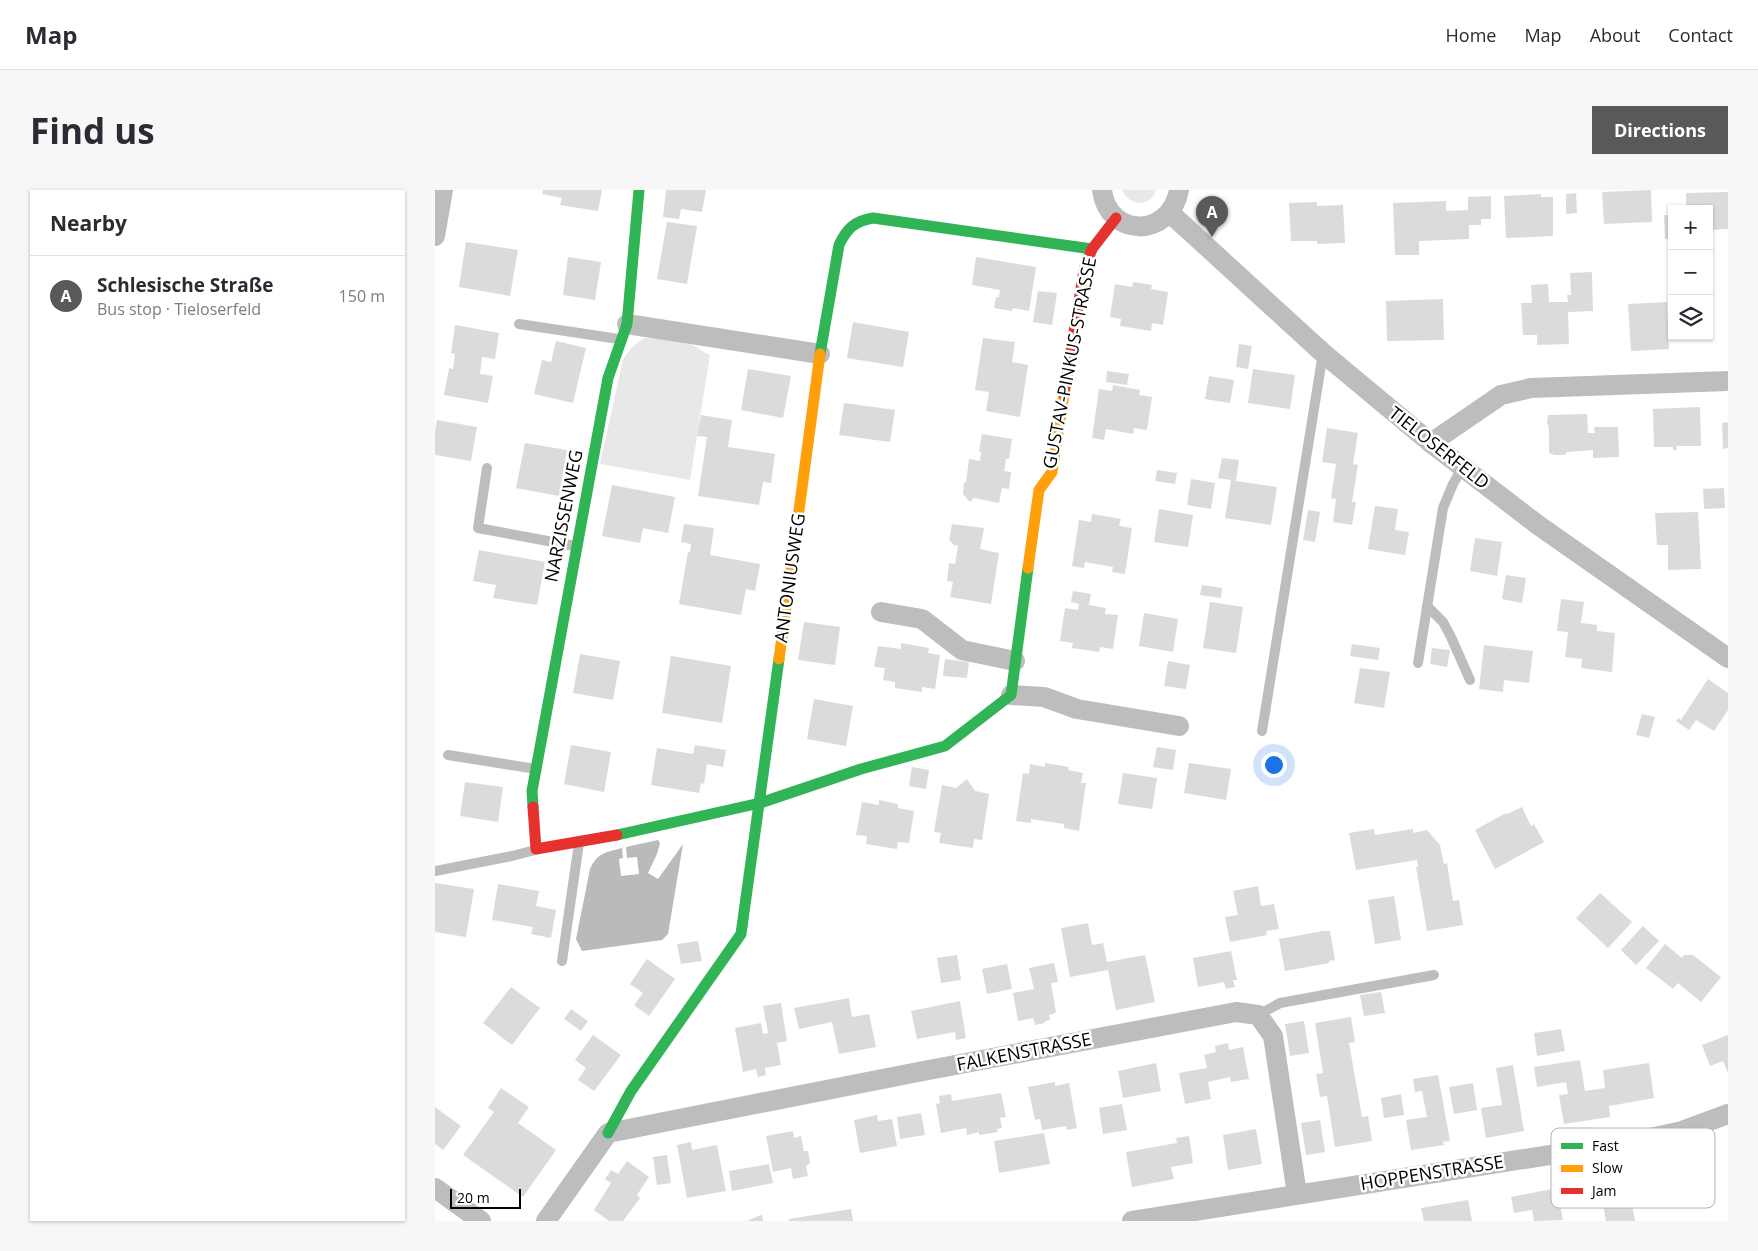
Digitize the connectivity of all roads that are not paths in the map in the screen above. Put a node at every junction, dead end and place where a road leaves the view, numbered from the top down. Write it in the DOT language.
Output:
graph roads {
  1 [pos="443,190"];
  2 [pos="639,190"];
  3 [pos="1103,190"];
  4 [pos="1179,190"];
  5 [pos="1170,213"];
  6 [pos="1116,218"];
  7 [pos="435,236"];
  8 [pos="1092,249"];
  9 [pos="519,324"];
  10 [pos="624,332"];
  11 [pos="820,354"];
  12 [pos="1323,354"];
  13 [pos="1728,381"];
  14 [pos="1431,442"];
  15 [pos="487,468"];
  16 [pos="1463,468"];
  17 [pos="576,546"];
  18 [pos="1427,606"];
  19 [pos="881,612"];
  20 [pos="1728,658"];
  21 [pos="1015,661"];
  22 [pos="1418,663"];
  23 [pos="1470,680"];
  24 [pos="1011,695"];
  25 [pos="1179,726"];
  26 [pos="1262,732"];
  27 [pos="448,755"];
  28 [pos="537,770"];
  29 [pos="760,803"];
  30 [pos="579,843"];
  31 [pos="536,849"];
  32 [pos="435,871"];
  33 [pos="562,961"];
  34 [pos="1434,975"];
  35 [pos="1258,1015"];
  36 [pos="1728,1115"];
  37 [pos="1691,1128"];
  38 [pos="608,1133"];
  39 [pos="1551,1155"];
  40 [pos="435,1188"];
  41 [pos="1297,1194"];
  42 [pos="481,1221"];
  43 [pos="546,1221"];
  44 [pos="1132,1221"];
  1 -- 7 [label="street"];
  2 -- 10 [label="street, NARZISSENWEG"];
  3 -- 6 [label="street"];
  4 -- 5 [label="street"];
  5 -- 6 [label="street"];
  5 -- 12 [label="street, TIELOSERFELD"];
  6 -- 8 [label="street, GUSTAV-PINKUS-STRASSE"];
  8 -- 11 [label="street, ANTONIUSWEG"];
  8 -- 21 [label="street, GUSTAV-PINKUS-STRASSE"];
  9 -- 10 [label="lane"];
  10 -- 11 [label="street"];
  10 -- 17 [label="street, NARZISSENWEG"];
  11 -- 29 [label="street, ANTONIUSWEG"];
  12 -- 14 [label="street, TIELOSERFELD"];
  12 -- 26 [label="lane"];
  13 -- 14 [label="street"];
  14 -- 16 [label="street, TIELOSERFELD"];
  15 -- 17 [label="lane"];
  16 -- 18 [label="lane"];
  16 -- 20 [label="street, TIELOSERFELD"];
  17 -- 28 [label="street, NARZISSENWEG"];
  18 -- 22 [label="lane"];
  18 -- 23 [label="lane"];
  19 -- 21 [label="street"];
  21 -- 24 [label="street, GUSTAV-PINKUS-STRASSE"];
  24 -- 25 [label="street"];
  24 -- 29 [label="street"];
  27 -- 28 [label="lane"];
  28 -- 31 [label="street, NARZISSENWEG"];
  29 -- 30 [label="street"];
  29 -- 38 [label="street"];
  30 -- 31 [label="street"];
  30 -- 33 [label="lane"];
  31 -- 32 [label="lane"];
  34 -- 35 [label="lane"];
  35 -- 38 [label="street, FALKENSTRASSE"];
  35 -- 41 [label="street"];
  36 -- 37 [label="street, HOPPENSTRASSE"];
  38 -- 43 [label="street"];
  39 -- 41 [label="street, HOPPENSTRASSE"];
  40 -- 42 [label="street"];
  41 -- 44 [label="street, HOPPENSTRASSE"];
}
